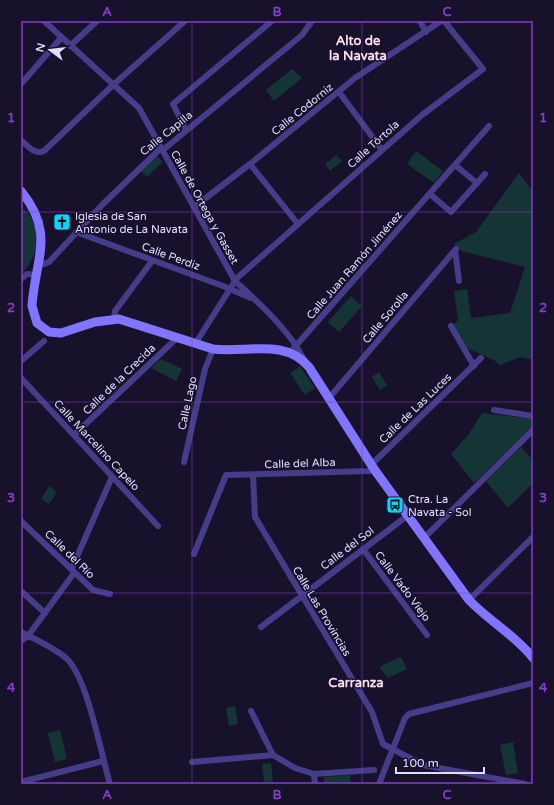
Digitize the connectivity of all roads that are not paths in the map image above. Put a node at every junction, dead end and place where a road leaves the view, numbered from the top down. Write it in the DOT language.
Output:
graph roads {
  1 [pos="44,21"];
  2 [pos="97,21"];
  3 [pos="185,21"];
  4 [pos="272,21"];
  5 [pos="312,21"];
  6 [pos="420,21"];
  7 [pos="440,21"];
  8 [pos="444,21"];
  9 [pos="426,32"];
  10 [pos="61,38"];
  11 [pos="70,46"];
  12 [pos="21,84"];
  13 [pos="113,85"];
  14 [pos="339,92"];
  15 [pos="489,126"];
  16 [pos="186,130"];
  17 [pos="21,140"];
  18 [pos="163,150"];
  19 [pos="382,150"];
  20 [pos="250,164"];
  21 [pos="455,165"];
  22 [pos="485,174"];
  23 [pos="477,183"];
  24 [pos="21,192"];
  25 [pos="430,194"];
  26 [pos="194,207"];
  27 [pos="298,224"];
  28 [pos="76,232"];
  29 [pos="152,261"];
  30 [pos="39,263"];
  31 [pos="37,275"];
  32 [pos="21,279"];
  33 [pos="235,281"];
  34 [pos="459,281"];
  35 [pos="230,289"];
  36 [pos="257,301"];
  37 [pos="114,319"];
  38 [pos="452,326"];
  39 [pos="178,338"];
  40 [pos="44,341"];
  41 [pos="292,341"];
  42 [pos="195,344"];
  43 [pos="213,349"];
  44 [pos="293,350"];
  45 [pos="481,358"];
  46 [pos="21,361"];
  47 [pos="474,366"];
  48 [pos="21,378"];
  49 [pos="329,398"];
  50 [pos="494,410"];
  51 [pos="533,416"];
  52 [pos="533,430"];
  53 [pos="74,435"];
  54 [pos="184,462"];
  55 [pos="373,467"];
  56 [pos="253,475"];
  57 [pos="112,477"];
  58 [pos="407,516"];
  59 [pos="21,521"];
  60 [pos="158,526"];
  61 [pos="533,537"];
  62 [pos="424,538"];
  63 [pos="363,549"];
  64 [pos="194,554"];
  65 [pos="73,571"];
  66 [pos="21,591"];
  67 [pos="110,594"];
  68 [pos="301,596"];
  69 [pos="468,600"];
  70 [pos="45,613"];
  71 [pos="261,627"];
  72 [pos="21,632"];
  73 [pos="427,635"];
  74 [pos="28,636"];
  75 [pos="21,641"];
  76 [pos="533,658"];
  77 [pos="533,683"];
  78 [pos="251,711"];
  79 [pos="393,749"];
  80 [pos="273,755"];
  81 [pos="104,761"];
  82 [pos="192,762"];
  83 [pos="374,770"];
  84 [pos="314,774"];
  85 [pos="21,782"];
  86 [pos="110,784"];
  87 [pos="315,784"];
  88 [pos="379,784"];
  89 [pos="525,784"];
  1 -- 10 [label="street, Calle de Ortega y Gasset"];
  2 -- 11 [label="street"];
  3 -- 13 [label="street"];
  4 -- 16 [label="street"];
  5 -- 16 [label="street, Calle Capilla"];
  6 -- 9 [label="street"];
  7 -- 9 [label="street, Calle Codorniz"];
  8 -- 19 [label="street, Calle Tórtola"];
  9 -- 14 [label="street, Calle Codorniz"];
  10 -- 11 [label="street, Calle de Ortega y Gasset"];
  10 -- 12 [label="street"];
  11 -- 13 [label="street, Calle de Ortega y Gasset"];
  13 -- 17 [label="street"];
  13 -- 18 [label="street, Calle de Ortega y Gasset"];
  14 -- 19 [label="street"];
  14 -- 20 [label="street, Calle Codorniz"];
  15 -- 21 [label="street, Calle Juan Ramón Jiménez"];
  16 -- 18 [label="street, Calle Capilla"];
  18 -- 26 [label="street, Calle de Ortega y Gasset"];
  18 -- 28 [label="street, Calle Capilla"];
  19 -- 27 [label="street, Calle Tórtola"];
  20 -- 26 [label="street, Calle Codorniz"];
  20 -- 27 [label="street"];
  21 -- 23 [label="street"];
  21 -- 25 [label="street, Calle Juan Ramón Jiménez"];
  22 -- 23 [label="street"];
  23 -- 25 [label="street"];
  24 -- 30 [label="main road"];
  25 -- 44 [label="street, Calle Juan Ramón Jiménez"];
  26 -- 33 [label="street, Calle de Ortega y Gasset"];
  27 -- 33 [label="street, Calle Tórtola"];
  28 -- 29 [label="street, Calle Perdiz"];
  28 -- 30 [label="street, Calle Capilla"];
  29 -- 35 [label="street, Calle Perdiz"];
  29 -- 37 [label="street"];
  30 -- 31 [label="main road"];
  31 -- 32 [label="street"];
  31 -- 37 [label="main road"];
  33 -- 35 [label="street, Calle Tórtola"];
  33 -- 36 [label="street, Calle Perdiz"];
  34 -- 49 [label="street, Calle Sorolla"];
  35 -- 36 [label="street, Calle Perdiz"];
  35 -- 42 [label="street, Calle Tórtola"];
  36 -- 41 [label="street, Calle Perdiz"];
  37 -- 39 [label="main road"];
  38 -- 47 [label="street"];
  39 -- 42 [label="main road"];
  39 -- 53 [label="street, Calle de la Crecida"];
  40 -- 46 [label="street"];
  41 -- 44 [label="street, Calle Perdiz"];
  41 -- 44 [label="street"];
  42 -- 43 [label="main road"];
  43 -- 44 [label="main road"];
  43 -- 54 [label="street, Calle Lago"];
  44 -- 49 [label="main road"];
  45 -- 47 [label="street, Calle de Las Luces"];
  47 -- 55 [label="street, Calle de Las Luces"];
  48 -- 53 [label="street, Calle Marcelino Capelo"];
  49 -- 55 [label="main road"];
  50 -- 51 [label="street"];
  52 -- 62 [label="street"];
  53 -- 57 [label="street, Calle Marcelino Capelo"];
  55 -- 56 [label="street, Calle del Alba"];
  55 -- 58 [label="main road"];
  56 -- 64 [label="street, Calle del Alba"];
  56 -- 68 [label="street, Calle Las Provincias"];
  57 -- 60 [label="street, Calle Marcelino Capelo"];
  57 -- 65 [label="street"];
  58 -- 62 [label="main road"];
  58 -- 63 [label="street, Calle del Sol"];
  59 -- 65 [label="street, Calle del Río"];
  61 -- 69 [label="street"];
  62 -- 69 [label="main road"];
  63 -- 68 [label="street, Calle del Sol"];
  63 -- 73 [label="street, Calle Vado Viejo"];
  65 -- 67 [label="street, Calle del Río"];
  65 -- 70 [label="street"];
  66 -- 70 [label="street"];
  68 -- 71 [label="street, Calle del Sol"];
  68 -- 79 [label="street, Calle Las Provincias"];
  69 -- 76 [label="main road"];
  70 -- 74 [label="street"];
  72 -- 74 [label="street"];
  74 -- 75 [label="street"];
  74 -- 81 [label="street"];
  77 -- 79 [label="street"];
  78 -- 80 [label="street"];
  79 -- 88 [label="street"];
  79 -- 89 [label="street, Calle Las Provincias"];
  80 -- 82 [label="street"];
  80 -- 84 [label="street"];
  81 -- 85 [label="street"];
  81 -- 86 [label="street"];
  83 -- 84 [label="street"];
  84 -- 87 [label="street"];
}
